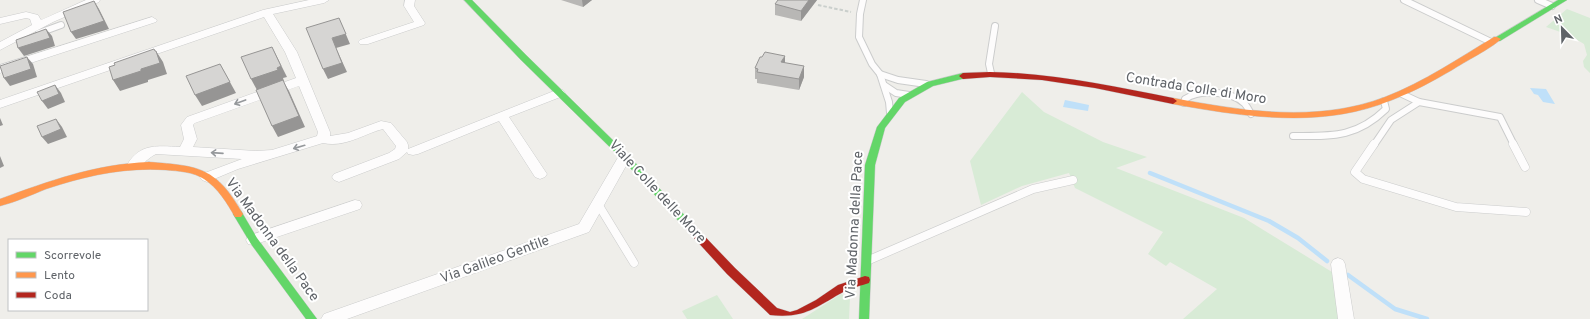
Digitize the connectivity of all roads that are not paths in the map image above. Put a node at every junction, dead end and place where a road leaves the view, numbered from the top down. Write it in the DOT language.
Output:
graph roads {
  1 [pos="95,0"];
  2 [pos="324,0"];
  3 [pos="410,0"];
  4 [pos="468,0"];
  5 [pos="863,0"];
  6 [pos="1404,0"];
  7 [pos="1538,0"];
  8 [pos="1563,0"];
  9 [pos="1552,6"];
  10 [pos="267,12"];
  11 [pos="152,20"];
  12 [pos="0,21"];
  13 [pos="38,25"];
  14 [pos="61,25"];
  15 [pos="995,26"];
  16 [pos="11,41"];
  17 [pos="364,42"];
  18 [pos="1492,42"];
  19 [pos="0,48"];
  20 [pos="0,69"];
  21 [pos="991,72"];
  22 [pos="880,74"];
  23 [pos="952,78"];
  24 [pos="303,80"];
  25 [pos="898,80"];
  26 [pos="884,85"];
  27 [pos="930,85"];
  28 [pos="559,93"];
  29 [pos="1402,94"];
  30 [pos="910,95"];
  31 [pos="1384,101"];
  32 [pos="1419,102"];
  33 [pos="1184,103"];
  34 [pos="0,104"];
  35 [pos="890,113"];
  36 [pos="1251,114"];
  37 [pos="502,116"];
  38 [pos="1293,136"];
  39 [pos="323,139"];
  40 [pos="184,150"];
  41 [pos="413,151"];
  42 [pos="275,154"];
  43 [pos="625,157"];
  44 [pos="134,165"];
  45 [pos="1525,167"];
  46 [pos="540,174"];
  47 [pos="207,177"];
  48 [pos="339,177"];
  49 [pos="1073,180"];
  50 [pos="0,203"];
  51 [pos="598,204"];
  52 [pos="355,205"];
  53 [pos="1526,212"];
  54 [pos="253,240"];
  55 [pos="866,261"];
  56 [pos="634,263"];
  57 [pos="1338,264"];
  58 [pos="866,280"];
  59 [pos="312,319"];
  60 [pos="329,319"];
  61 [pos="864,319"];
  62 [pos="1346,319"];
  1 -- 13 [label="street"];
  2 -- 10 [label="street"];
  3 -- 17 [label="street"];
  4 -- 28 [label="main road, Viale Colle delle More"];
  5 -- 22 [label="lane"];
  6 -- 18 [label="lane"];
  7 -- 9 [label="lane"];
  8 -- 9 [label="main road, Contrada Colle di Moro"];
  9 -- 18 [label="main road, Contrada Colle di Moro"];
  10 -- 24 [label="street"];
  10 -- 34 [label="street"];
  11 -- 20 [label="street"];
  12 -- 13 [label="street"];
  13 -- 16 [label="street"];
  14 -- 16 [label="lane"];
  15 -- 21 [label="lane"];
  16 -- 19 [label="street"];
  18 -- 29 [label="main road, Contrada Colle di Moro"];
  21 -- 23 [label="main road, Contrada Colle di Moro"];
  21 -- 33 [label="main road, Contrada Colle di Moro"];
  22 -- 25 [label="lane"];
  22 -- 26 [label="lane"];
  23 -- 27 [label="main road, Via Madonna della Pace"];
  24 -- 39 [label="street"];
  24 -- 40 [label="street, one-way"];
  25 -- 27 [label="lane"];
  25 -- 30 [label="lane"];
  26 -- 30 [label="lane"];
  26 -- 35 [label="lane"];
  27 -- 30 [label="main road, Via Madonna della Pace"];
  28 -- 37 [label="street"];
  28 -- 43 [label="main road, Viale Colle delle More"];
  29 -- 31 [label="main road, Contrada Colle di Moro"];
  29 -- 32 [label="lane"];
  30 -- 35 [label="main road, Via Madonna della Pace"];
  31 -- 36 [label="main road, Contrada Colle di Moro"];
  31 -- 38 [label="lane"];
  32 -- 45 [label="lane"];
  32 -- 53 [label="lane"];
  33 -- 36 [label="main road, Contrada Colle di Moro"];
  33 -- 36 [label="lane"];
  35 -- 55 [label="main road, Via Madonna della Pace"];
  37 -- 41 [label="street"];
  37 -- 46 [label="street"];
  39 -- 42 [label="street, one-way"];
  39 -- 48 [label="street"];
  42 -- 40 [label="street, one-way"];
  40 -- 44 [label="street"];
  42 -- 47 [label="street"];
  43 -- 51 [label="street, Via Galileo Gentile"];
  43 -- 58 [label="main road, Viale Colle delle More"];
  44 -- 47 [label="main road, Via Madonna della Pace"];
  44 -- 50 [label="main road, Via Madonna della Pace"];
  47 -- 54 [label="main road, Via Madonna della Pace"];
  49 -- 55 [label="lane"];
  51 -- 56 [label="lane"];
  51 -- 60 [label="street, Via Galileo Gentile"];
  52 -- 54 [label="street"];
  54 -- 59 [label="main road, Via Madonna della Pace"];
  55 -- 58 [label="main road, Via Madonna della Pace"];
  57 -- 62 [label="street"];
  58 -- 61 [label="main road, Via Madonna della Pace"];
}
